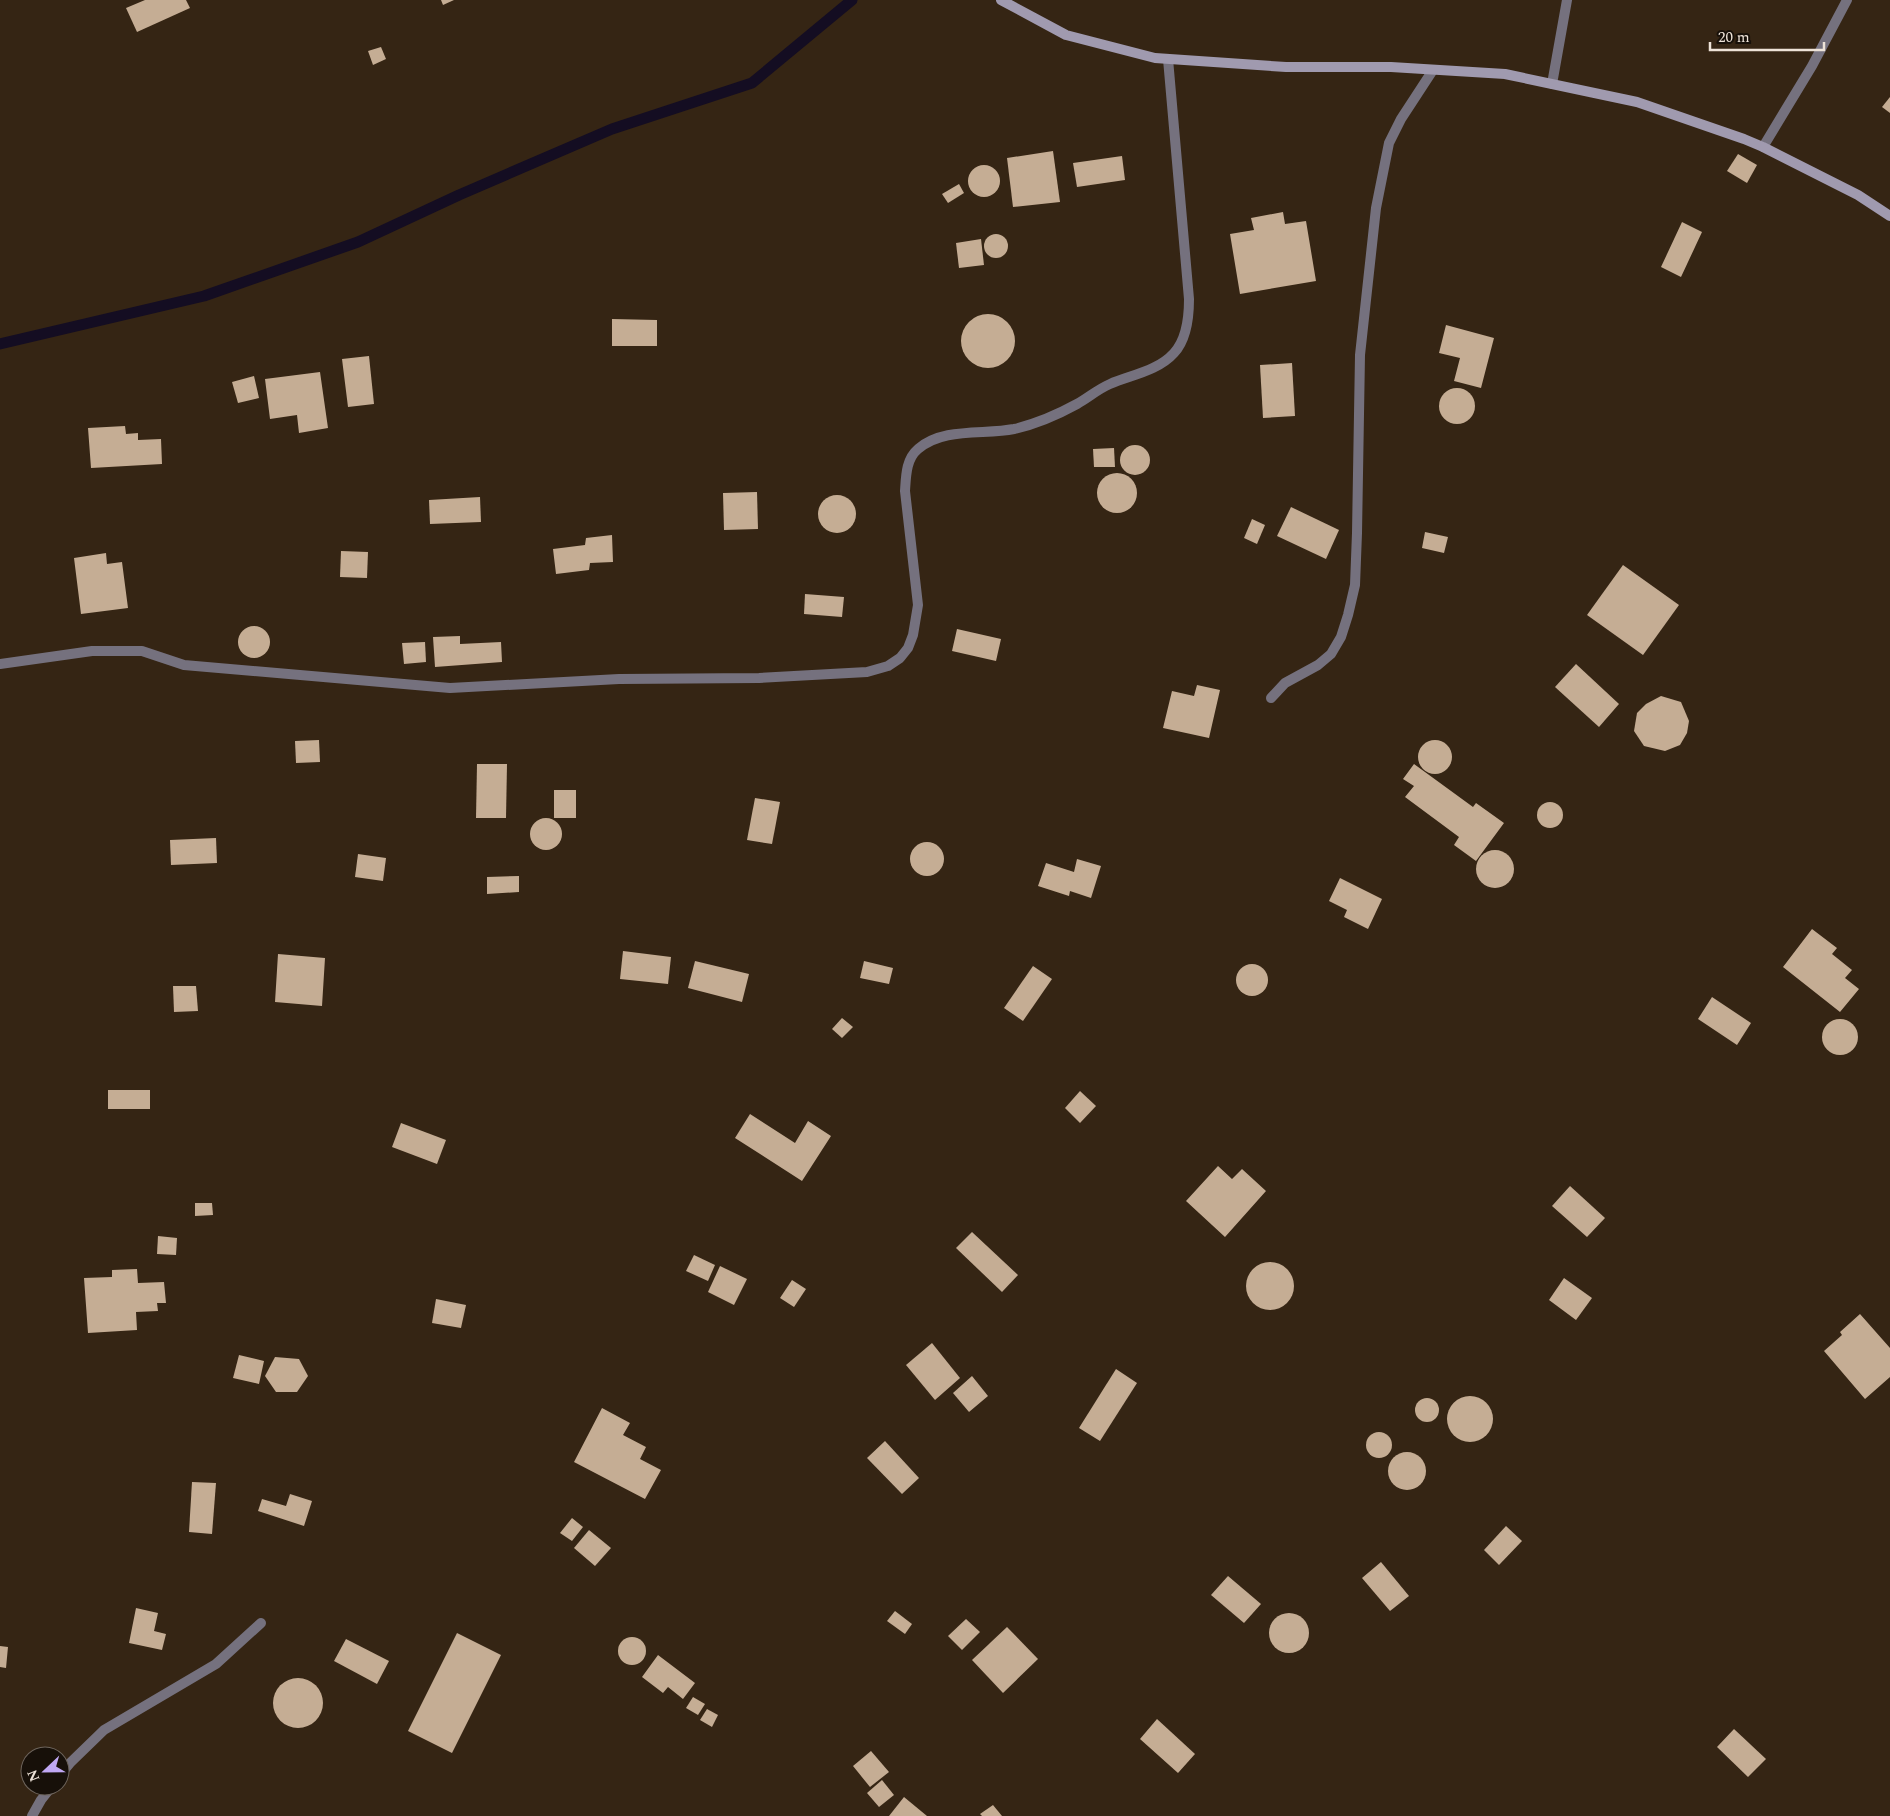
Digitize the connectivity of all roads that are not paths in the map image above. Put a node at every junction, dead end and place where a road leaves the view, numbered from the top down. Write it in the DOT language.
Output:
graph roads {
  1 [pos="1001,0"];
  2 [pos="1567,0"];
  3 [pos="1847,0"];
  4 [pos="1168,59"];
  5 [pos="1433,70"];
  6 [pos="1552,84"];
  7 [pos="1763,147"];
  8 [pos="1890,216"];
  9 [pos="0,664"];
  10 [pos="1271,698"];
  11 [pos="261,1623"];
  12 [pos="70,1762"];
  13 [pos="44,1796"];
  14 [pos="32,1816"];
  1 -- 4 [label="street"];
  2 -- 6 [label="street"];
  3 -- 7 [label="street"];
  4 -- 5 [label="street"];
  4 -- 9 [label="street"];
  5 -- 6 [label="street"];
  5 -- 10 [label="street"];
  6 -- 7 [label="street"];
  7 -- 8 [label="street"];
  11 -- 12 [label="street"];
  13 -- 14 [label="street"];
}
